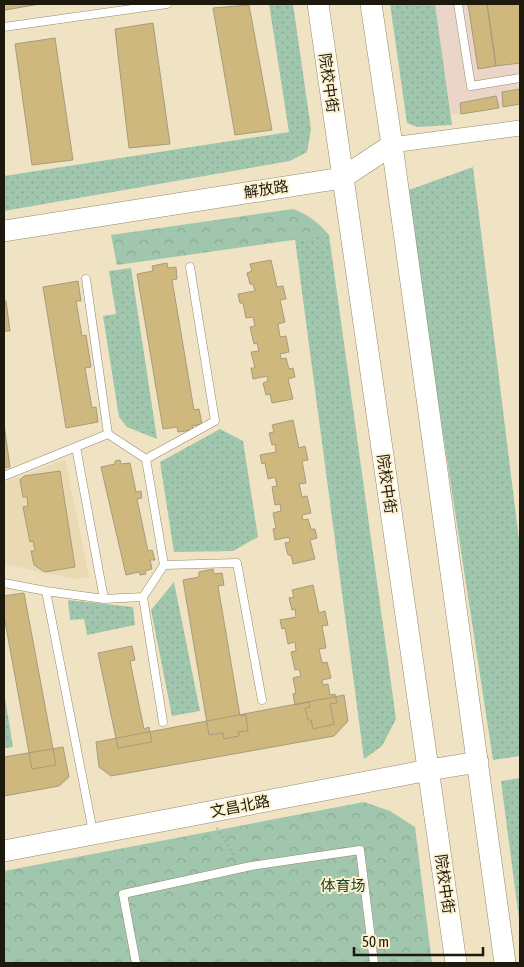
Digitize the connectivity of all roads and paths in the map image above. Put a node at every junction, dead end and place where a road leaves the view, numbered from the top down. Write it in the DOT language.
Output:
graph roads {
  1 [pos="167,4"];
  2 [pos="318,4"];
  3 [pos="371,4"];
  4 [pos="458,4"];
  5 [pos="4,27"];
  6 [pos="520,78"];
  7 [pos="520,128"];
  8 [pos="392,145"];
  9 [pos="342,178"];
  10 [pos="4,231"];
  11 [pos="190,267"];
  12 [pos="86,279"];
  13 [pos="108,434"];
  14 [pos="76,447"];
  15 [pos="146,459"];
  16 [pos="4,476"];
  17 [pos="164,565"];
  18 [pos="4,583"];
  19 [pos="46,591"];
  20 [pos="143,597"];
  21 [pos="104,599"];
  22 [pos="262,700"];
  23 [pos="163,722"];
  24 [pos="478,762"];
  25 [pos="429,770"];
  26 [pos="213,822"];
  27 [pos="93,834"];
  28 [pos="4,851"];
  29 [pos="242,868"];
  30 [pos="136,963"];
  31 [pos="374,963"];
  32 [pos="456,963"];
  33 [pos="505,963"];
  1 -- 5 [label="lane"];
  2 -- 9 [label="main road, 院校中街"];
  3 -- 8 [label="main road"];
  4 -- 6 [label="lane"];
  7 -- 8 [label="street, 解放路"];
  8 -- 9 [label="main road, 解放路"];
  8 -- 24 [label="main road"];
  9 -- 10 [label="main road, 解放路"];
  9 -- 25 [label="main road, 院校中街"];
  11 -- 15 [label="lane"];
  12 -- 13 [label="lane"];
  13 -- 14 [label="lane"];
  13 -- 15 [label="lane"];
  14 -- 16 [label="lane"];
  14 -- 21 [label="lane"];
  15 -- 17 [label="lane"];
  17 -- 20 [label="lane"];
  17 -- 22 [label="lane"];
  18 -- 19 [label="lane"];
  19 -- 21 [label="lane"];
  19 -- 27 [label="lane"];
  20 -- 21 [label="lane"];
  20 -- 23 [label="lane"];
  24 -- 25 [label="main road, 文昌北路"];
  24 -- 33 [label="main road"];
  25 -- 27 [label="main road, 文昌北路"];
  25 -- 32 [label="main road, 院校中街"];
  26 -- 29 [label="path"];
  27 -- 28 [label="main road, 文昌北路"];
  29 -- 30 [label="lane"];
  29 -- 31 [label="lane"];
}
